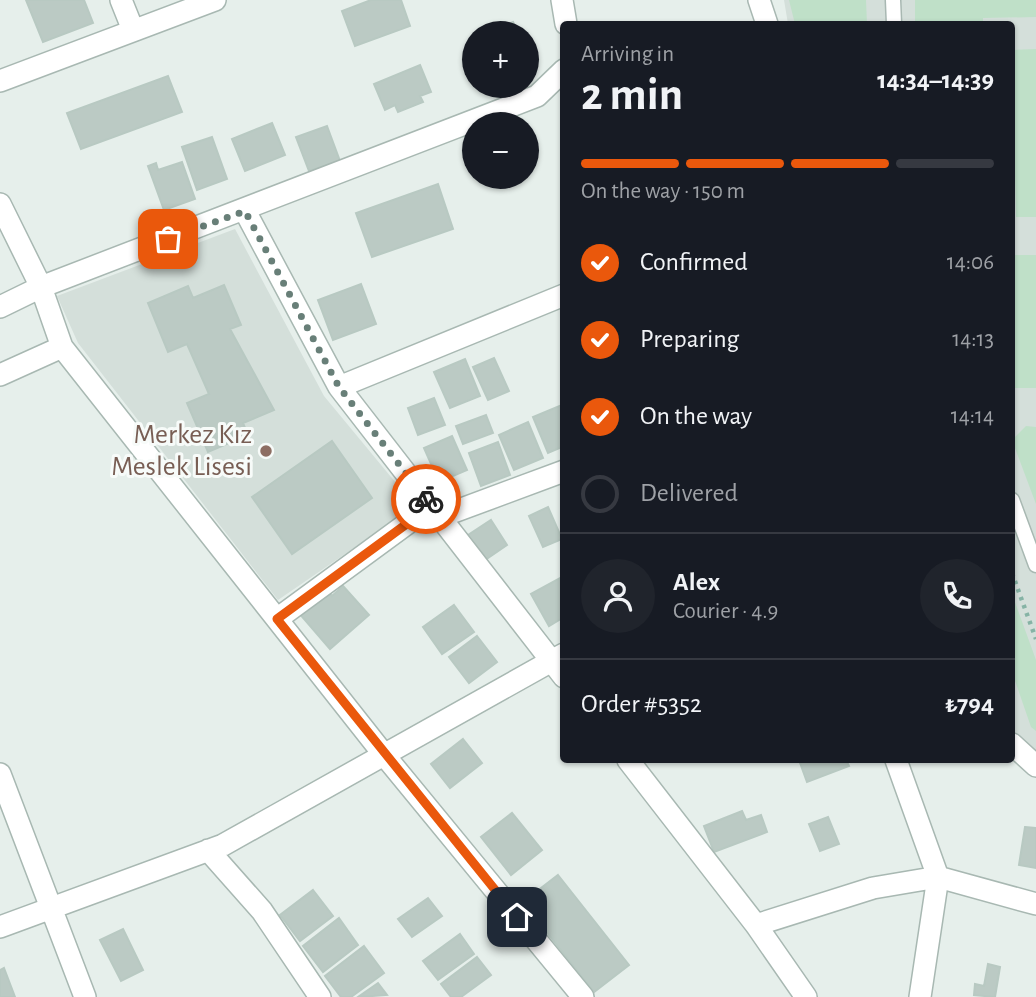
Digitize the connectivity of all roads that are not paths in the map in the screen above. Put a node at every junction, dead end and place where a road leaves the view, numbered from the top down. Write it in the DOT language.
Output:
graph roads {
  1 [pos="121,0"];
  2 [pos="215,0"];
  3 [pos="562,0"];
  4 [pos="759,0"];
  5 [pos="892,0"];
  6 [pos="566,21"];
  7 [pos="766,21"];
  8 [pos="894,21"];
  9 [pos="132,30"];
  10 [pos="560,74"];
  11 [pos="0,81"];
  12 [pos="0,204"];
  13 [pos="245,211"];
  14 [pos="41,287"];
  15 [pos="560,297"];
  16 [pos="0,307"];
  17 [pos="62,347"];
  18 [pos="0,375"];
  19 [pos="339,387"];
  20 [pos="560,472"];
  21 [pos="1015,507"];
  22 [pos="436,511"];
  23 [pos="1036,565"];
  24 [pos="277,619"];
  25 [pos="557,657"];
  26 [pos="1015,747"];
  27 [pos="385,756"];
  28 [pos="630,763"];
  29 [pos="897,763"];
  30 [pos="1036,766"];
  31 [pos="0,774"];
  32 [pos="208,850"];
  33 [pos="938,877"];
  34 [pos="1036,904"];
  35 [pos="53,910"];
  36 [pos="756,925"];
  37 [pos="0,927"];
  38 [pos="85,997"];
  39 [pos="320,997"];
  40 [pos="583,997"];
  41 [pos="806,997"];
  42 [pos="919,997"];
  1 -- 9 [label="street"];
  2 -- 9 [label="street"];
  3 -- 6 [label="street"];
  4 -- 7 [label="street"];
  5 -- 8 [label="lane"];
  9 -- 11 [label="street"];
  10 -- 13 [label="street"];
  12 -- 14 [label="street"];
  13 -- 14 [label="street"];
  13 -- 19 [label="street"];
  14 -- 16 [label="street"];
  14 -- 17 [label="street"];
  15 -- 19 [label="street"];
  17 -- 18 [label="street"];
  17 -- 24 [label="street"];
  19 -- 22 [label="street"];
  20 -- 22 [label="street"];
  21 -- 23 [label="lane"];
  22 -- 24 [label="street"];
  22 -- 25 [label="street"];
  24 -- 27 [label="street"];
  25 -- 27 [label="street"];
  26 -- 30 [label="street"];
  27 -- 32 [label="street"];
  27 -- 40 [label="street"];
  28 -- 36 [label="street"];
  29 -- 33 [label="street"];
  31 -- 35 [label="street"];
  32 -- 35 [label="street"];
  32 -- 39 [label="street"];
  33 -- 34 [label="street"];
  33 -- 36 [label="street"];
  33 -- 42 [label="street"];
  35 -- 37 [label="street"];
  35 -- 38 [label="street"];
  36 -- 41 [label="street"];
}
